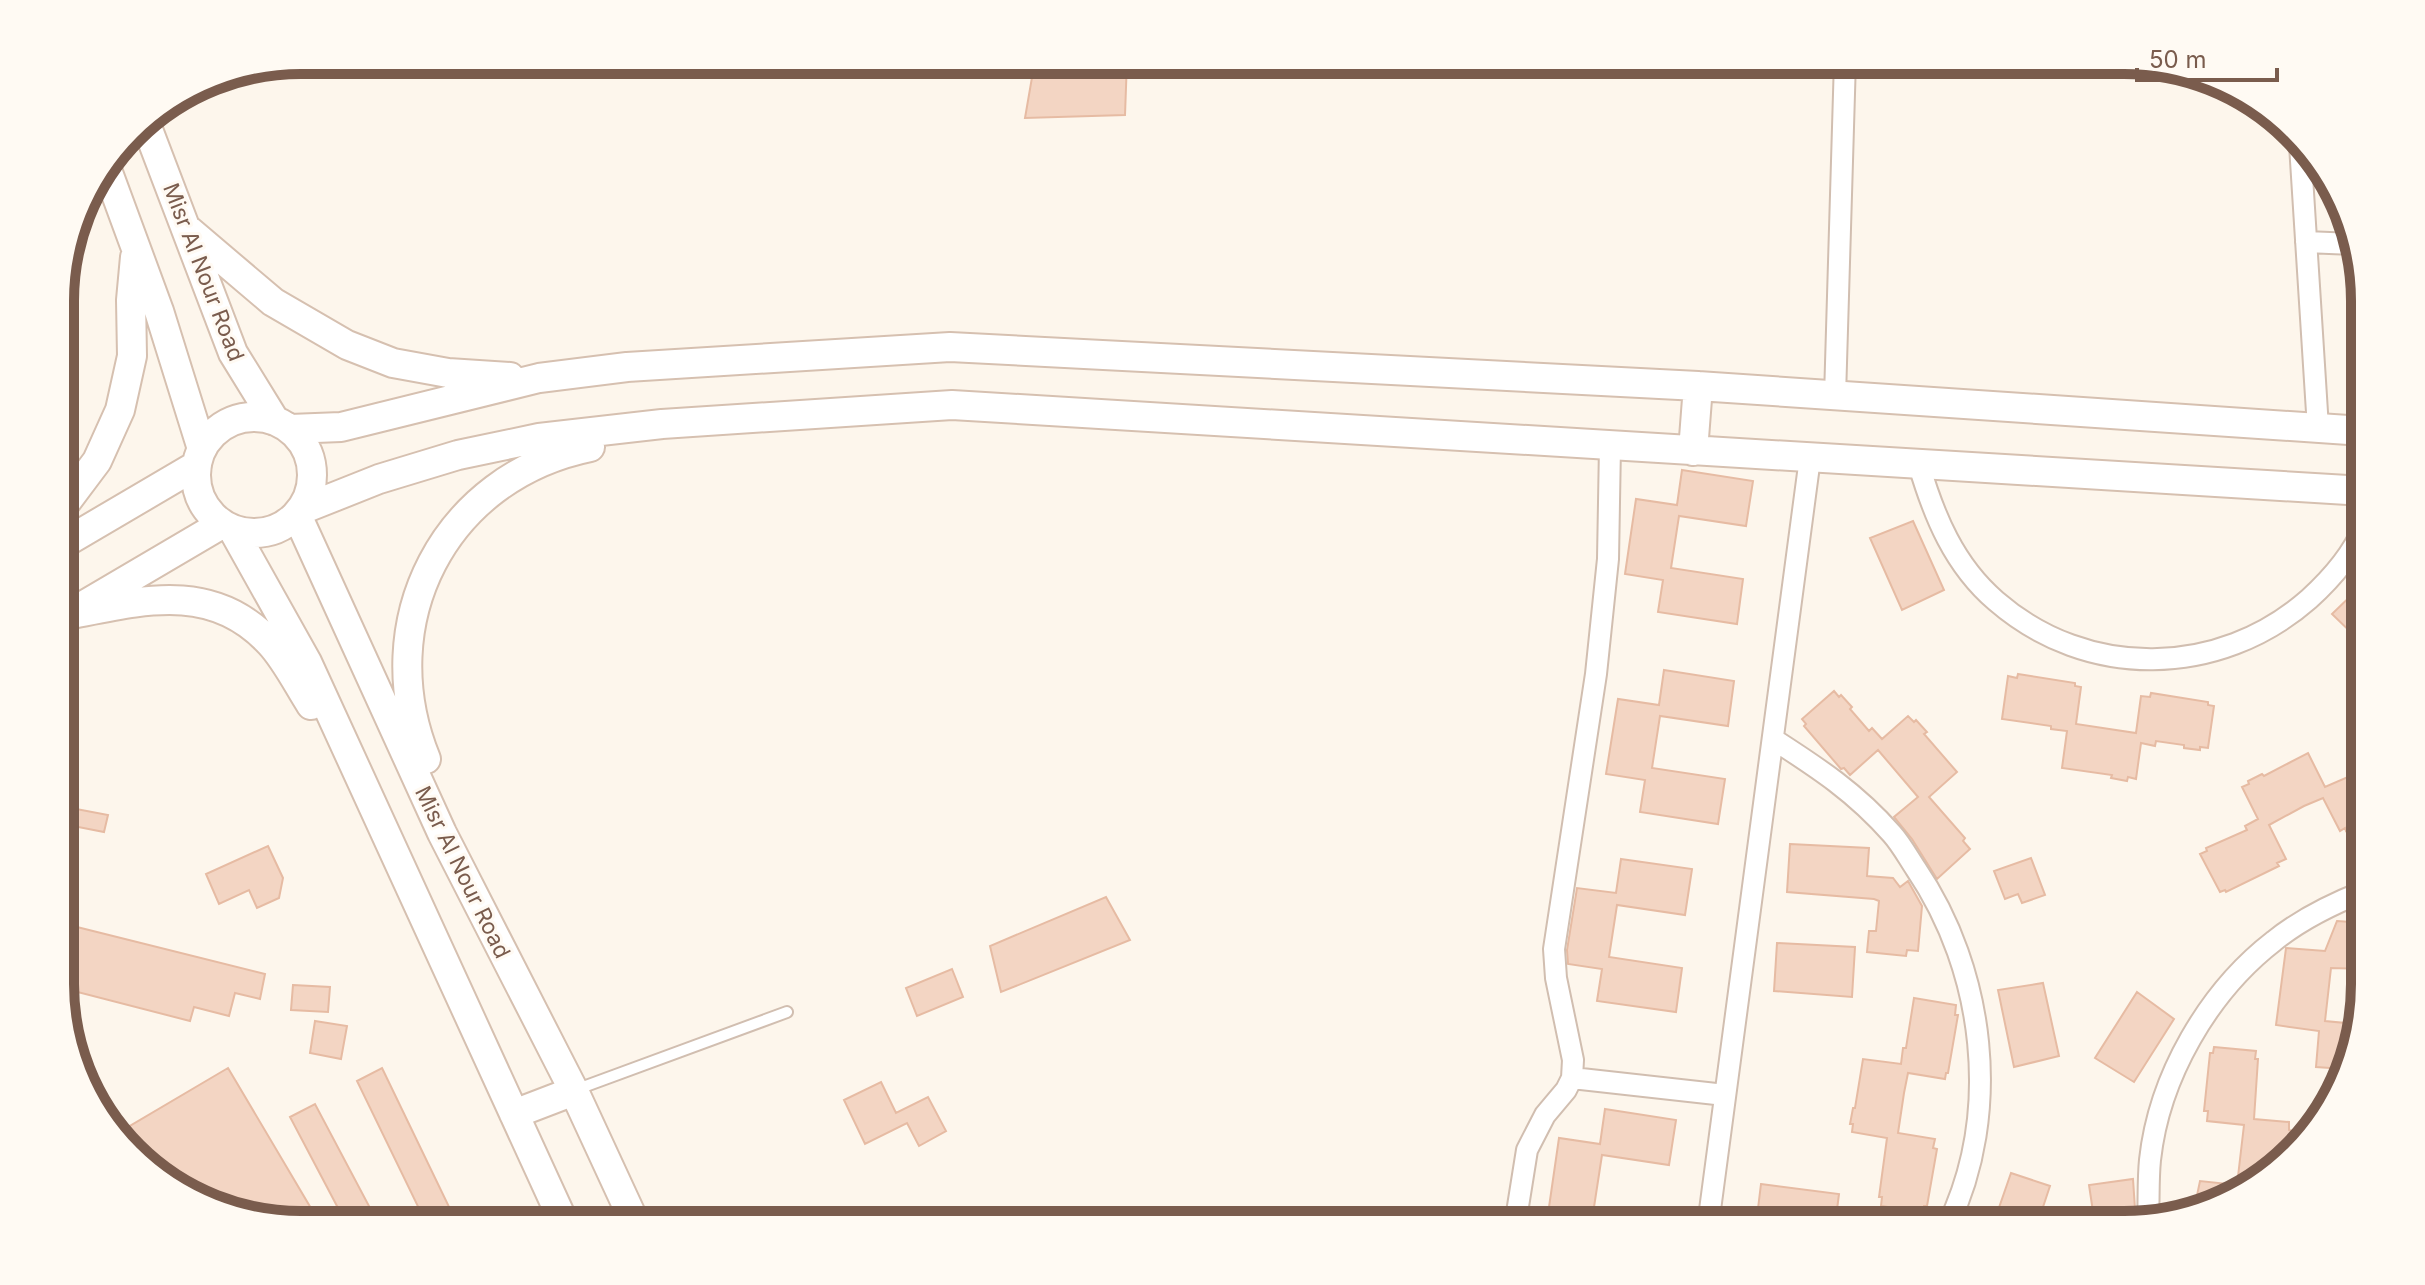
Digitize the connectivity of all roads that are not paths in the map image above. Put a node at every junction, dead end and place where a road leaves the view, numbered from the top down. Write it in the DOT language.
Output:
graph roads {
  1 [pos="1845,74"];
  2 [pos="149,132"];
  3 [pos="2301,159"];
  4 [pos="110,178"];
  5 [pos="187,229"];
  6 [pos="2306,242"];
  7 [pos="2343,244"];
  8 [pos="136,248"];
  9 [pos="539,378"];
  10 [pos="1698,386"];
  11 [pos="1835,397"];
  12 [pos="662,424"];
  13 [pos="282,425"];
  14 [pos="2318,428"];
  15 [pos="2351,430"];
  16 [pos="1610,446"];
  17 [pos="1693,451"];
  18 [pos="200,457"];
  19 [pos="1810,458"];
  20 [pos="1919,465"];
  21 [pos="2351,490"];
  22 [pos="74,492"];
  23 [pos="299,512"];
  24 [pos="227,527"];
  25 [pos="74,537"];
  26 [pos="2351,550"];
  27 [pos="74,611"];
  28 [pos="74,615"];
  29 [pos="1773,739"];
  30 [pos="361,783"];
  31 [pos="442,833"];
  32 [pos="2351,897"];
  33 [pos="787,1012"];
  34 [pos="1572,1078"];
  35 [pos="574,1091"];
  36 [pos="1725,1095"];
  37 [pos="514,1114"];
  38 [pos="2148,1210"];
  39 [pos="559,1211"];
  40 [pos="630,1211"];
  41 [pos="1517,1211"];
  42 [pos="1710,1211"];
  43 [pos="1955,1211"];
  1 -- 11 [label="street"];
  2 -- 5 [label="street, Misr Al Nour Road"];
  3 -- 6 [label="street"];
  4 -- 8 [label="street"];
  5 -- 9 [label="street"];
  5 -- 13 [label="street, Misr Al Nour Road"];
  6 -- 7 [label="street"];
  6 -- 14 [label="street"];
  8 -- 18 [label="street"];
  8 -- 22 [label="street"];
  9 -- 10 [label="street"];
  9 -- 13 [label="street"];
  10 -- 11 [label="street"];
  10 -- 17 [label="street"];
  11 -- 14 [label="street"];
  12 -- 16 [label="street"];
  12 -- 23 [label="street"];
  12 -- 31 [label="street"];
  13 -- 18 [label="street"];
  13 -- 23 [label="street"];
  14 -- 15 [label="street"];
  16 -- 17 [label="street"];
  16 -- 34 [label="street"];
  17 -- 19 [label="street"];
  18 -- 24 [label="street"];
  18 -- 25 [label="street"];
  19 -- 20 [label="street"];
  19 -- 29 [label="street"];
  20 -- 21 [label="street"];
  20 -- 26 [label="street"];
  23 -- 24 [label="street"];
  23 -- 31 [label="street, Misr Al Nour Road"];
  24 -- 27 [label="street"];
  24 -- 30 [label="street"];
  28 -- 30 [label="street"];
  29 -- 36 [label="street"];
  29 -- 43 [label="street"];
  30 -- 37 [label="street"];
  31 -- 35 [label="street, Misr Al Nour Road"];
  32 -- 38 [label="street"];
  33 -- 35 [label="lane"];
  34 -- 36 [label="street"];
  34 -- 41 [label="street"];
  35 -- 37 [label="street"];
  35 -- 40 [label="street, Misr Al Nour Road"];
  36 -- 42 [label="street"];
  37 -- 39 [label="street"];
}
